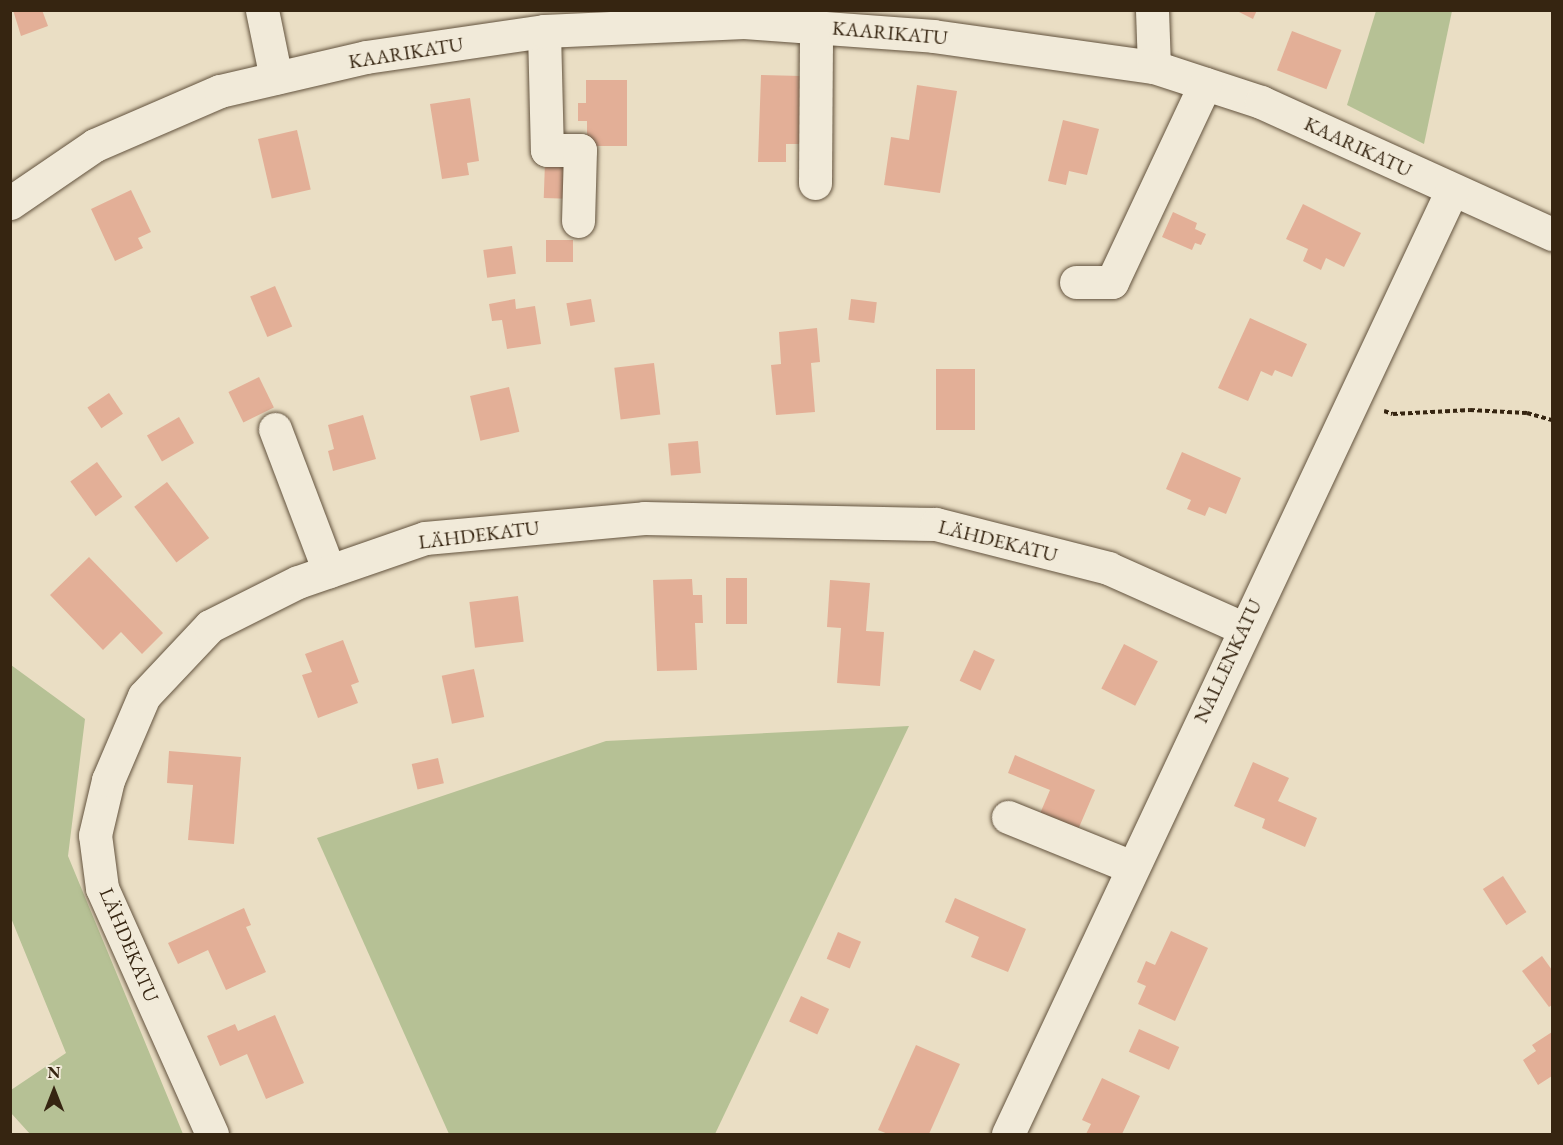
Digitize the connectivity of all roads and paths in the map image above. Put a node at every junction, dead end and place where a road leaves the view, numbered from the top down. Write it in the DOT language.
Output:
graph roads {
  1 [pos="262,10"];
  2 [pos="1152,10"];
  3 [pos="690,18"];
  4 [pos="879,21"];
  5 [pos="816,27"];
  6 [pos="544,32"];
  7 [pos="1154,68"];
  8 [pos="276,78"];
  9 [pos="1205,84"];
  10 [pos="815,183"];
  11 [pos="1452,190"];
  12 [pos="10,203"];
  13 [pos="578,221"];
  14 [pos="1552,234"];
  15 [pos="1076,282"];
  16 [pos="1353,398"];
  17 [pos="1552,420"];
  18 [pos="275,429"];
  19 [pos="329,571"];
  20 [pos="1243,628"];
  21 [pos="1008,817"];
  22 [pos="1132,867"];
  23 [pos="212,1134"];
  24 [pos="1008,1134"];
  1 -- 8 [label="street"];
  2 -- 7 [label="street"];
  3 -- 5 [label="street, KAARIKATU"];
  3 -- 6 [label="street, KAARIKATU"];
  4 -- 5 [label="street, KAARIKATU"];
  4 -- 7 [label="street, KAARIKATU"];
  5 -- 10 [label="street"];
  6 -- 8 [label="street, KAARIKATU"];
  6 -- 13 [label="street"];
  7 -- 9 [label="street, KAARIKATU"];
  8 -- 12 [label="street, KAARIKATU"];
  9 -- 11 [label="street, KAARIKATU"];
  9 -- 15 [label="street"];
  11 -- 14 [label="street, KAARIKATU"];
  11 -- 16 [label="street, NALLENKATU"];
  16 -- 17 [label="path"];
  16 -- 20 [label="street, NALLENKATU"];
  18 -- 19 [label="street"];
  19 -- 20 [label="street, LÄHDEKATU"];
  19 -- 23 [label="street, LÄHDEKATU"];
  20 -- 22 [label="street, NALLENKATU"];
  21 -- 22 [label="street"];
  22 -- 24 [label="street, NALLENKATU"];
}
